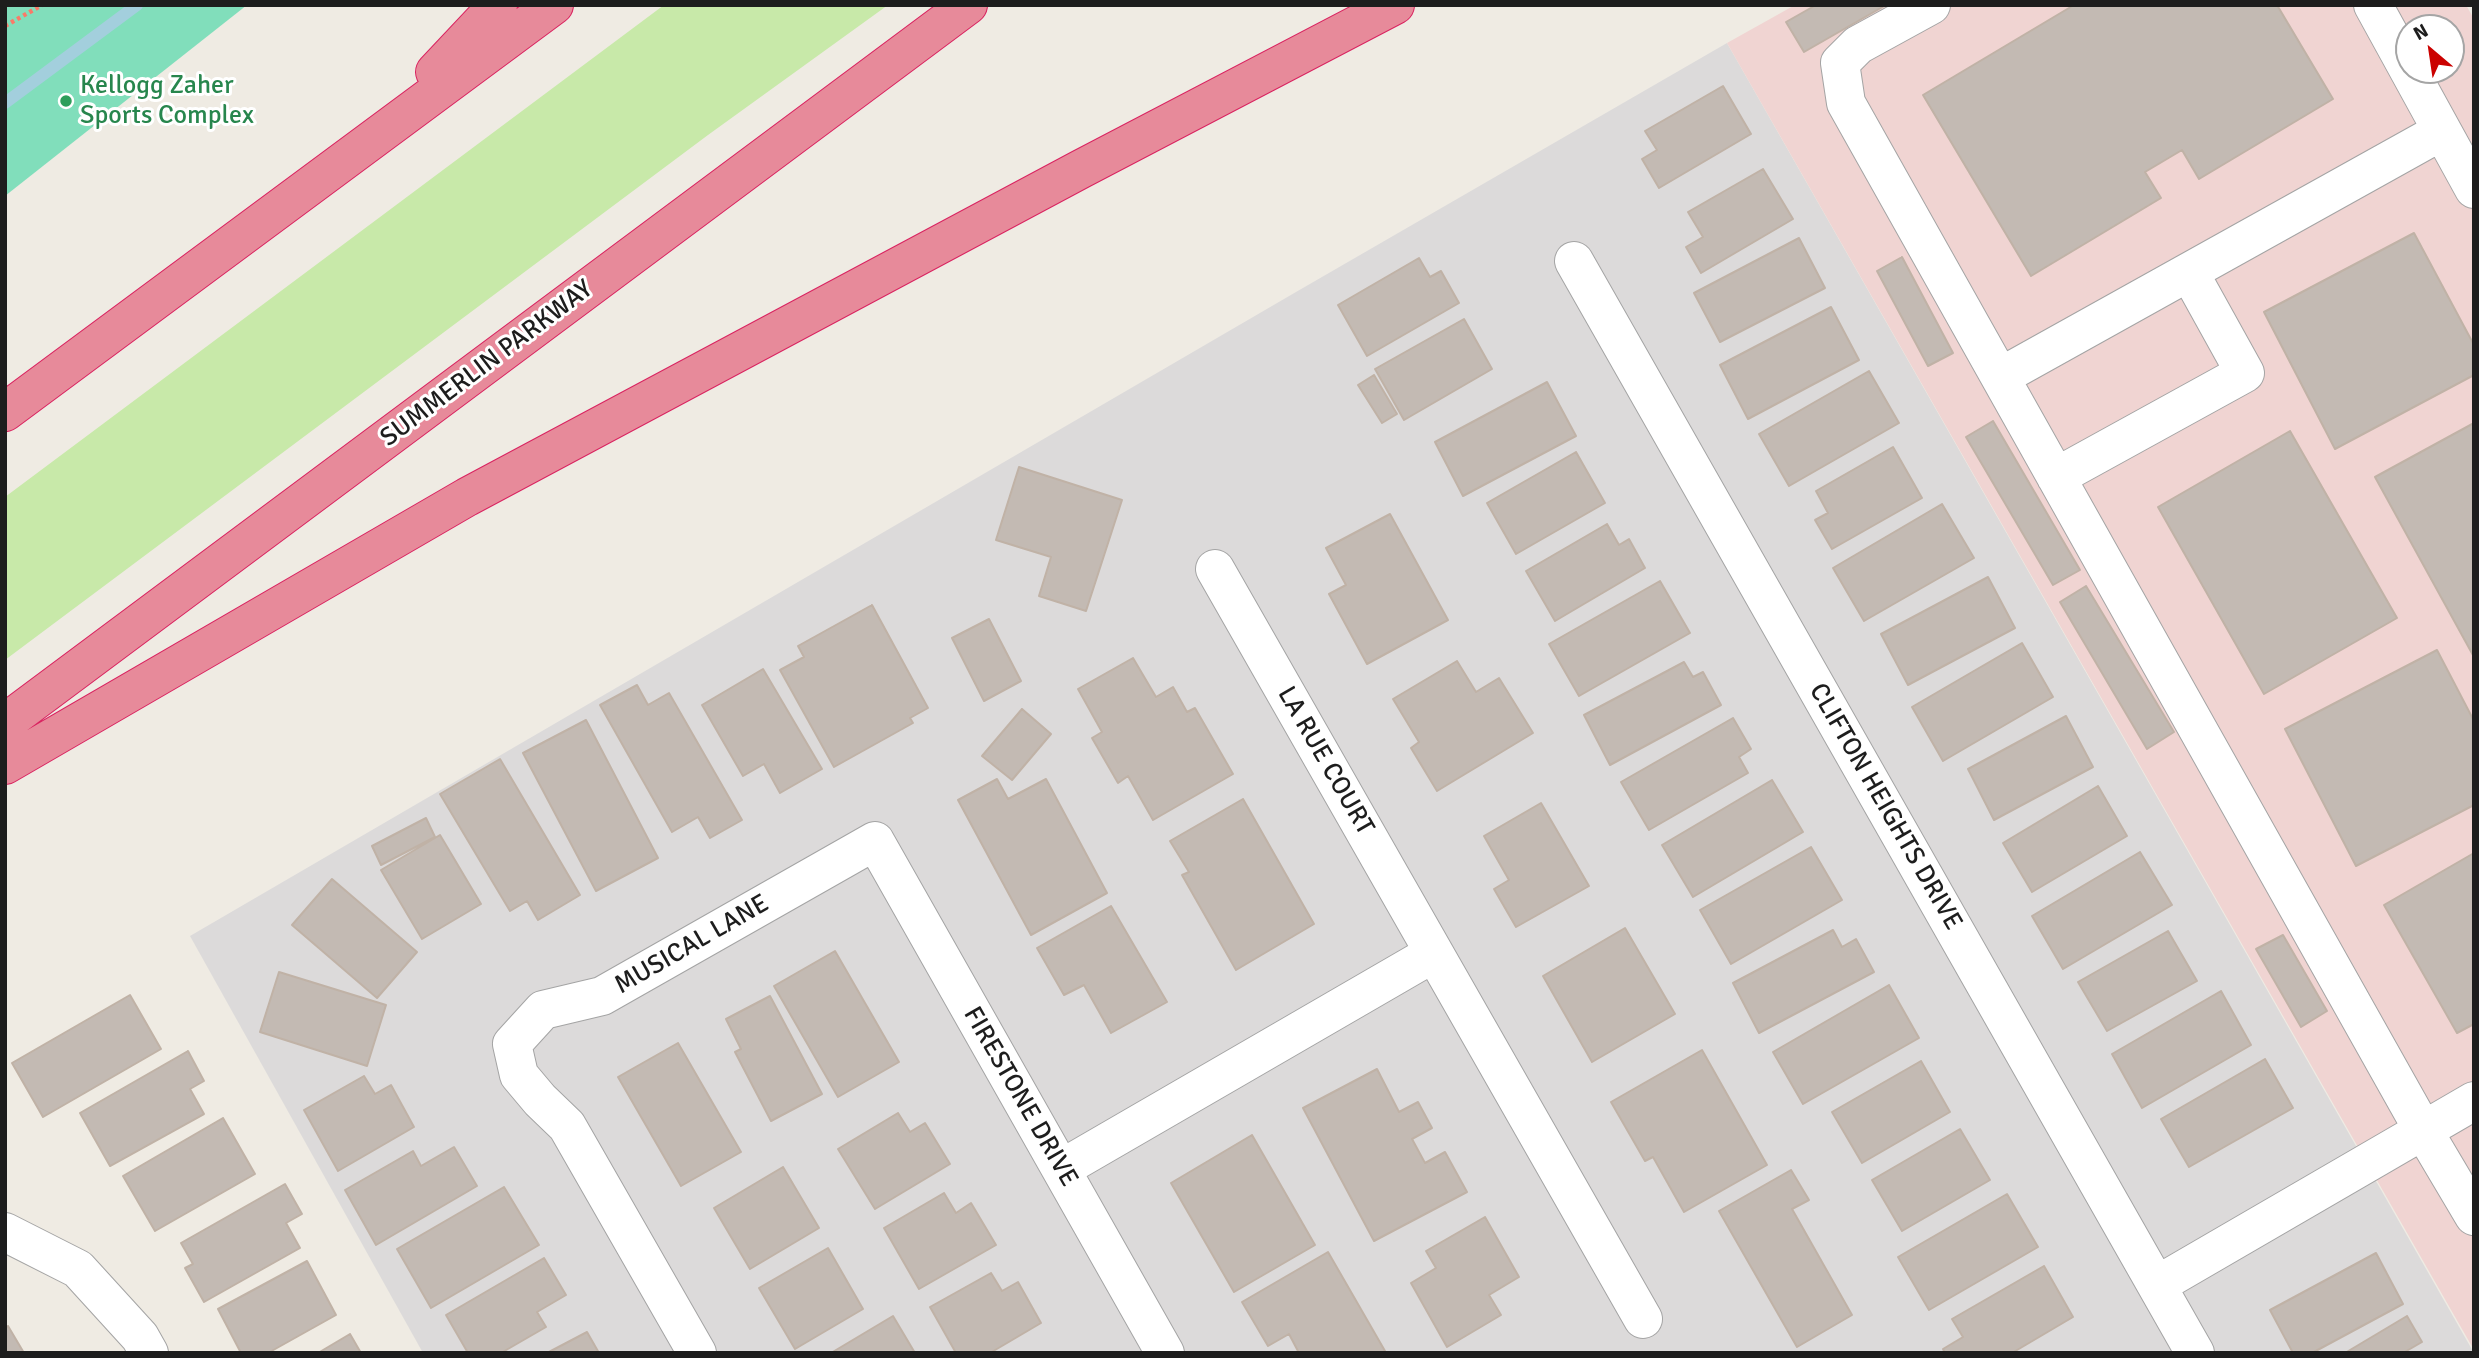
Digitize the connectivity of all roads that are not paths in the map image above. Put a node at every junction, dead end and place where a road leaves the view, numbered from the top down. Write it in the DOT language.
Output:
graph roads {
  1 [pos="498,5"];
  2 [pos="554,5"];
  3 [pos="968,5"];
  4 [pos="1395,5"];
  5 [pos="1931,5"];
  6 [pos="2373,5"];
  7 [pos="2442,131"];
  8 [pos="372,140"];
  9 [pos="2474,189"];
  10 [pos="1574,261"];
  11 [pos="2189,272"];
  12 [pos="2000,377"];
  13 [pos="5,412"];
  14 [pos="2056,477"];
  15 [pos="1215,569"];
  16 [pos="5,723"];
  17 [pos="5,765"];
  18 [pos="875,841"];
  19 [pos="1434,953"];
  20 [pos="2474,1101"];
  21 [pos="2423,1130"];
  22 [pos="1061,1169"];
  23 [pos="2474,1216"];
  24 [pos="5,1232"];
  25 [pos="2157,1285"];
  26 [pos="1643,1319"];
  27 [pos="149,1353"];
  28 [pos="697,1353"];
  29 [pos="1165,1353"];
  30 [pos="2195,1353"];
  1 -- 8 [label="highway"];
  2 -- 8 [label="highway"];
  3 -- 16 [label="highway, SUMMERLIN PARKWAY"];
  4 -- 17 [label="highway"];
  5 -- 12 [label="street"];
  6 -- 7 [label="street"];
  7 -- 9 [label="street"];
  7 -- 11 [label="street"];
  8 -- 13 [label="highway"];
  10 -- 25 [label="street, CLIFTON HEIGHTS DRIVE"];
  11 -- 12 [label="street"];
  11 -- 14 [label="street"];
  12 -- 14 [label="street"];
  14 -- 21 [label="street"];
  15 -- 19 [label="street, LA RUE COURT"];
  18 -- 22 [label="street, FIRESTONE DRIVE"];
  18 -- 28 [label="street, MUSICAL LANE"];
  19 -- 22 [label="street"];
  19 -- 26 [label="street, LA RUE COURT"];
  20 -- 21 [label="street"];
  21 -- 23 [label="street"];
  21 -- 25 [label="street"];
  22 -- 29 [label="street, FIRESTONE DRIVE"];
  24 -- 27 [label="street"];
  25 -- 30 [label="street, CLIFTON HEIGHTS DRIVE"];
}
